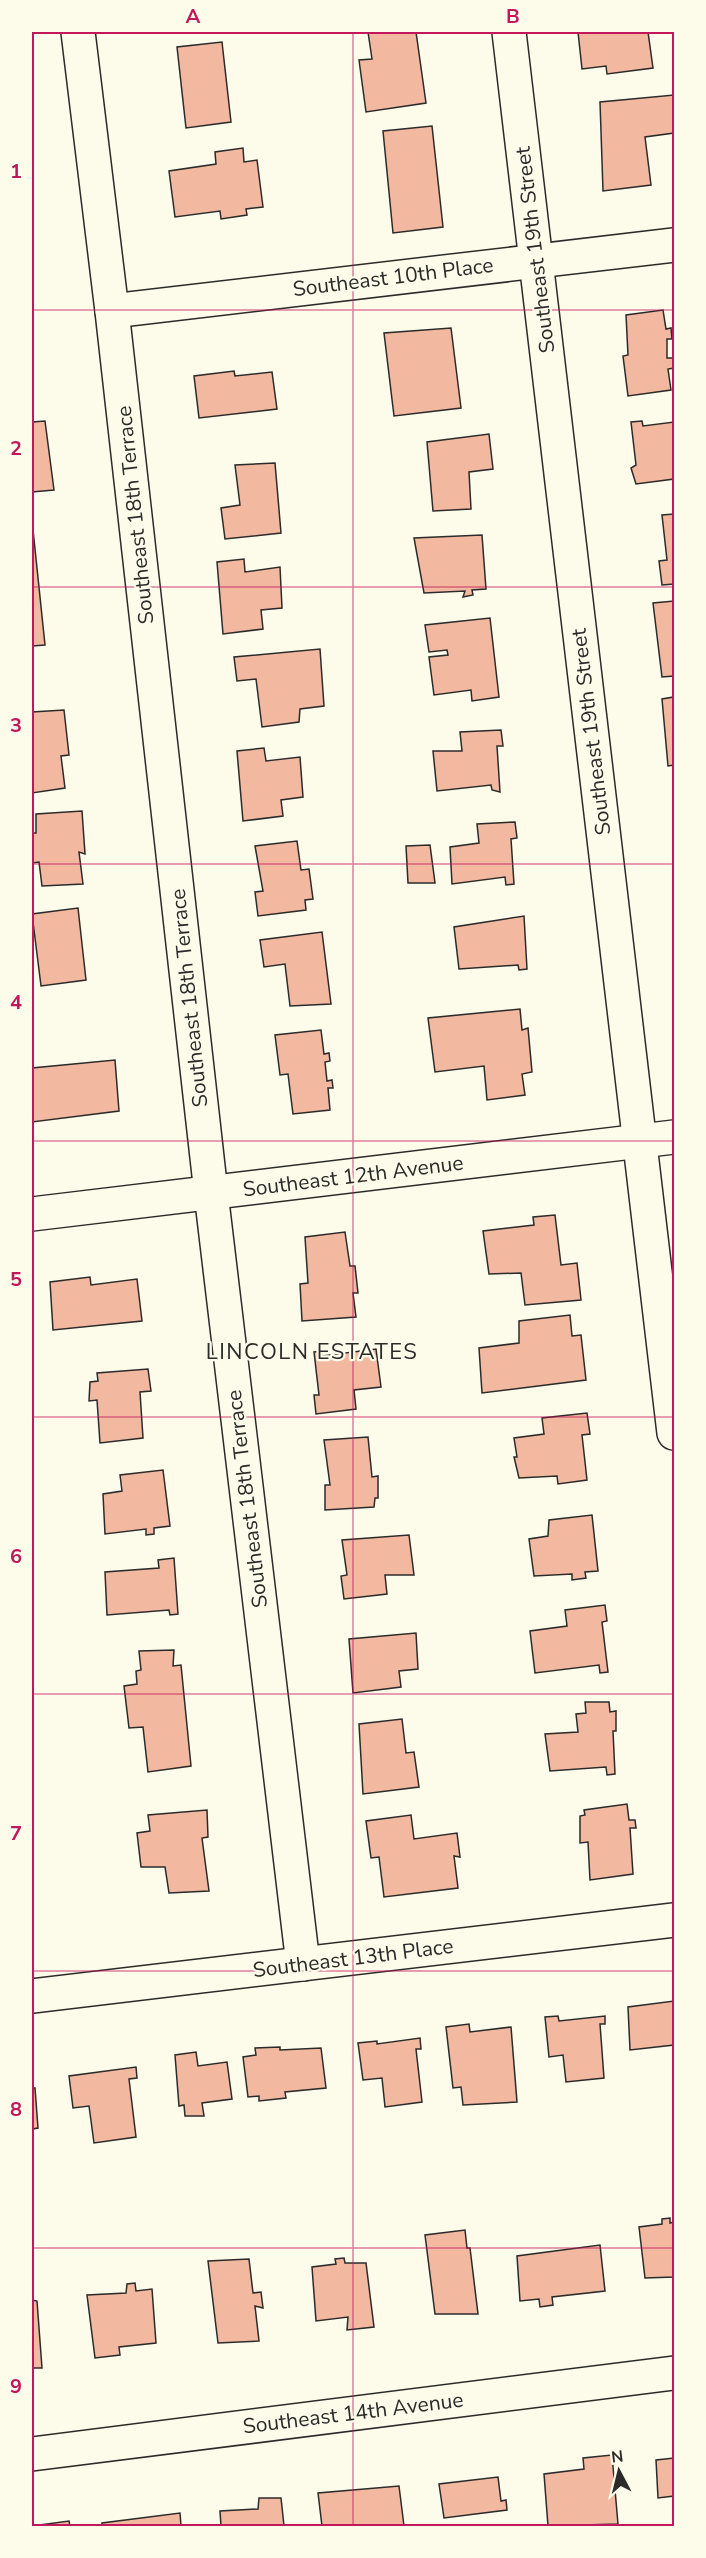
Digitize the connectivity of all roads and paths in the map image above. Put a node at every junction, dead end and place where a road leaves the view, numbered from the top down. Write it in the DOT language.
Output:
graph roads {
  1 [pos="78,32"];
  2 [pos="509,32"];
  3 [pos="675,245"];
  4 [pos="536,260"];
  5 [pos="112,311"];
  6 [pos="675,1137"];
  7 [pos="640,1141"];
  8 [pos="211,1193"];
  9 [pos="32,1214"];
  10 [pos="675,1433"];
  11 [pos="675,1920"];
  12 [pos="303,1964"];
  13 [pos="32,1996"];
  14 [pos="675,2373"];
  15 [pos="32,2454"];
  1 -- 5 [label="street, Southeast 18th Terrace"];
  2 -- 4 [label="street, Southeast 19th Street"];
  3 -- 4 [label="street, Southeast 10th Place"];
  4 -- 5 [label="street, Southeast 10th Place"];
  4 -- 7 [label="street, Southeast 19th Street"];
  5 -- 8 [label="street, Southeast 18th Terrace"];
  6 -- 7 [label="street, Southeast 12th Avenue"];
  7 -- 8 [label="street, Southeast 12th Avenue"];
  7 -- 10 [label="street, Southeast 19th Street"];
  8 -- 9 [label="street, Southeast 12th Avenue"];
  8 -- 12 [label="street, Southeast 18th Terrace"];
  11 -- 12 [label="street, Southeast 13th Place"];
  12 -- 13 [label="street, Southeast 13th Place"];
  14 -- 15 [label="street, Southeast 14th Avenue"];
}
